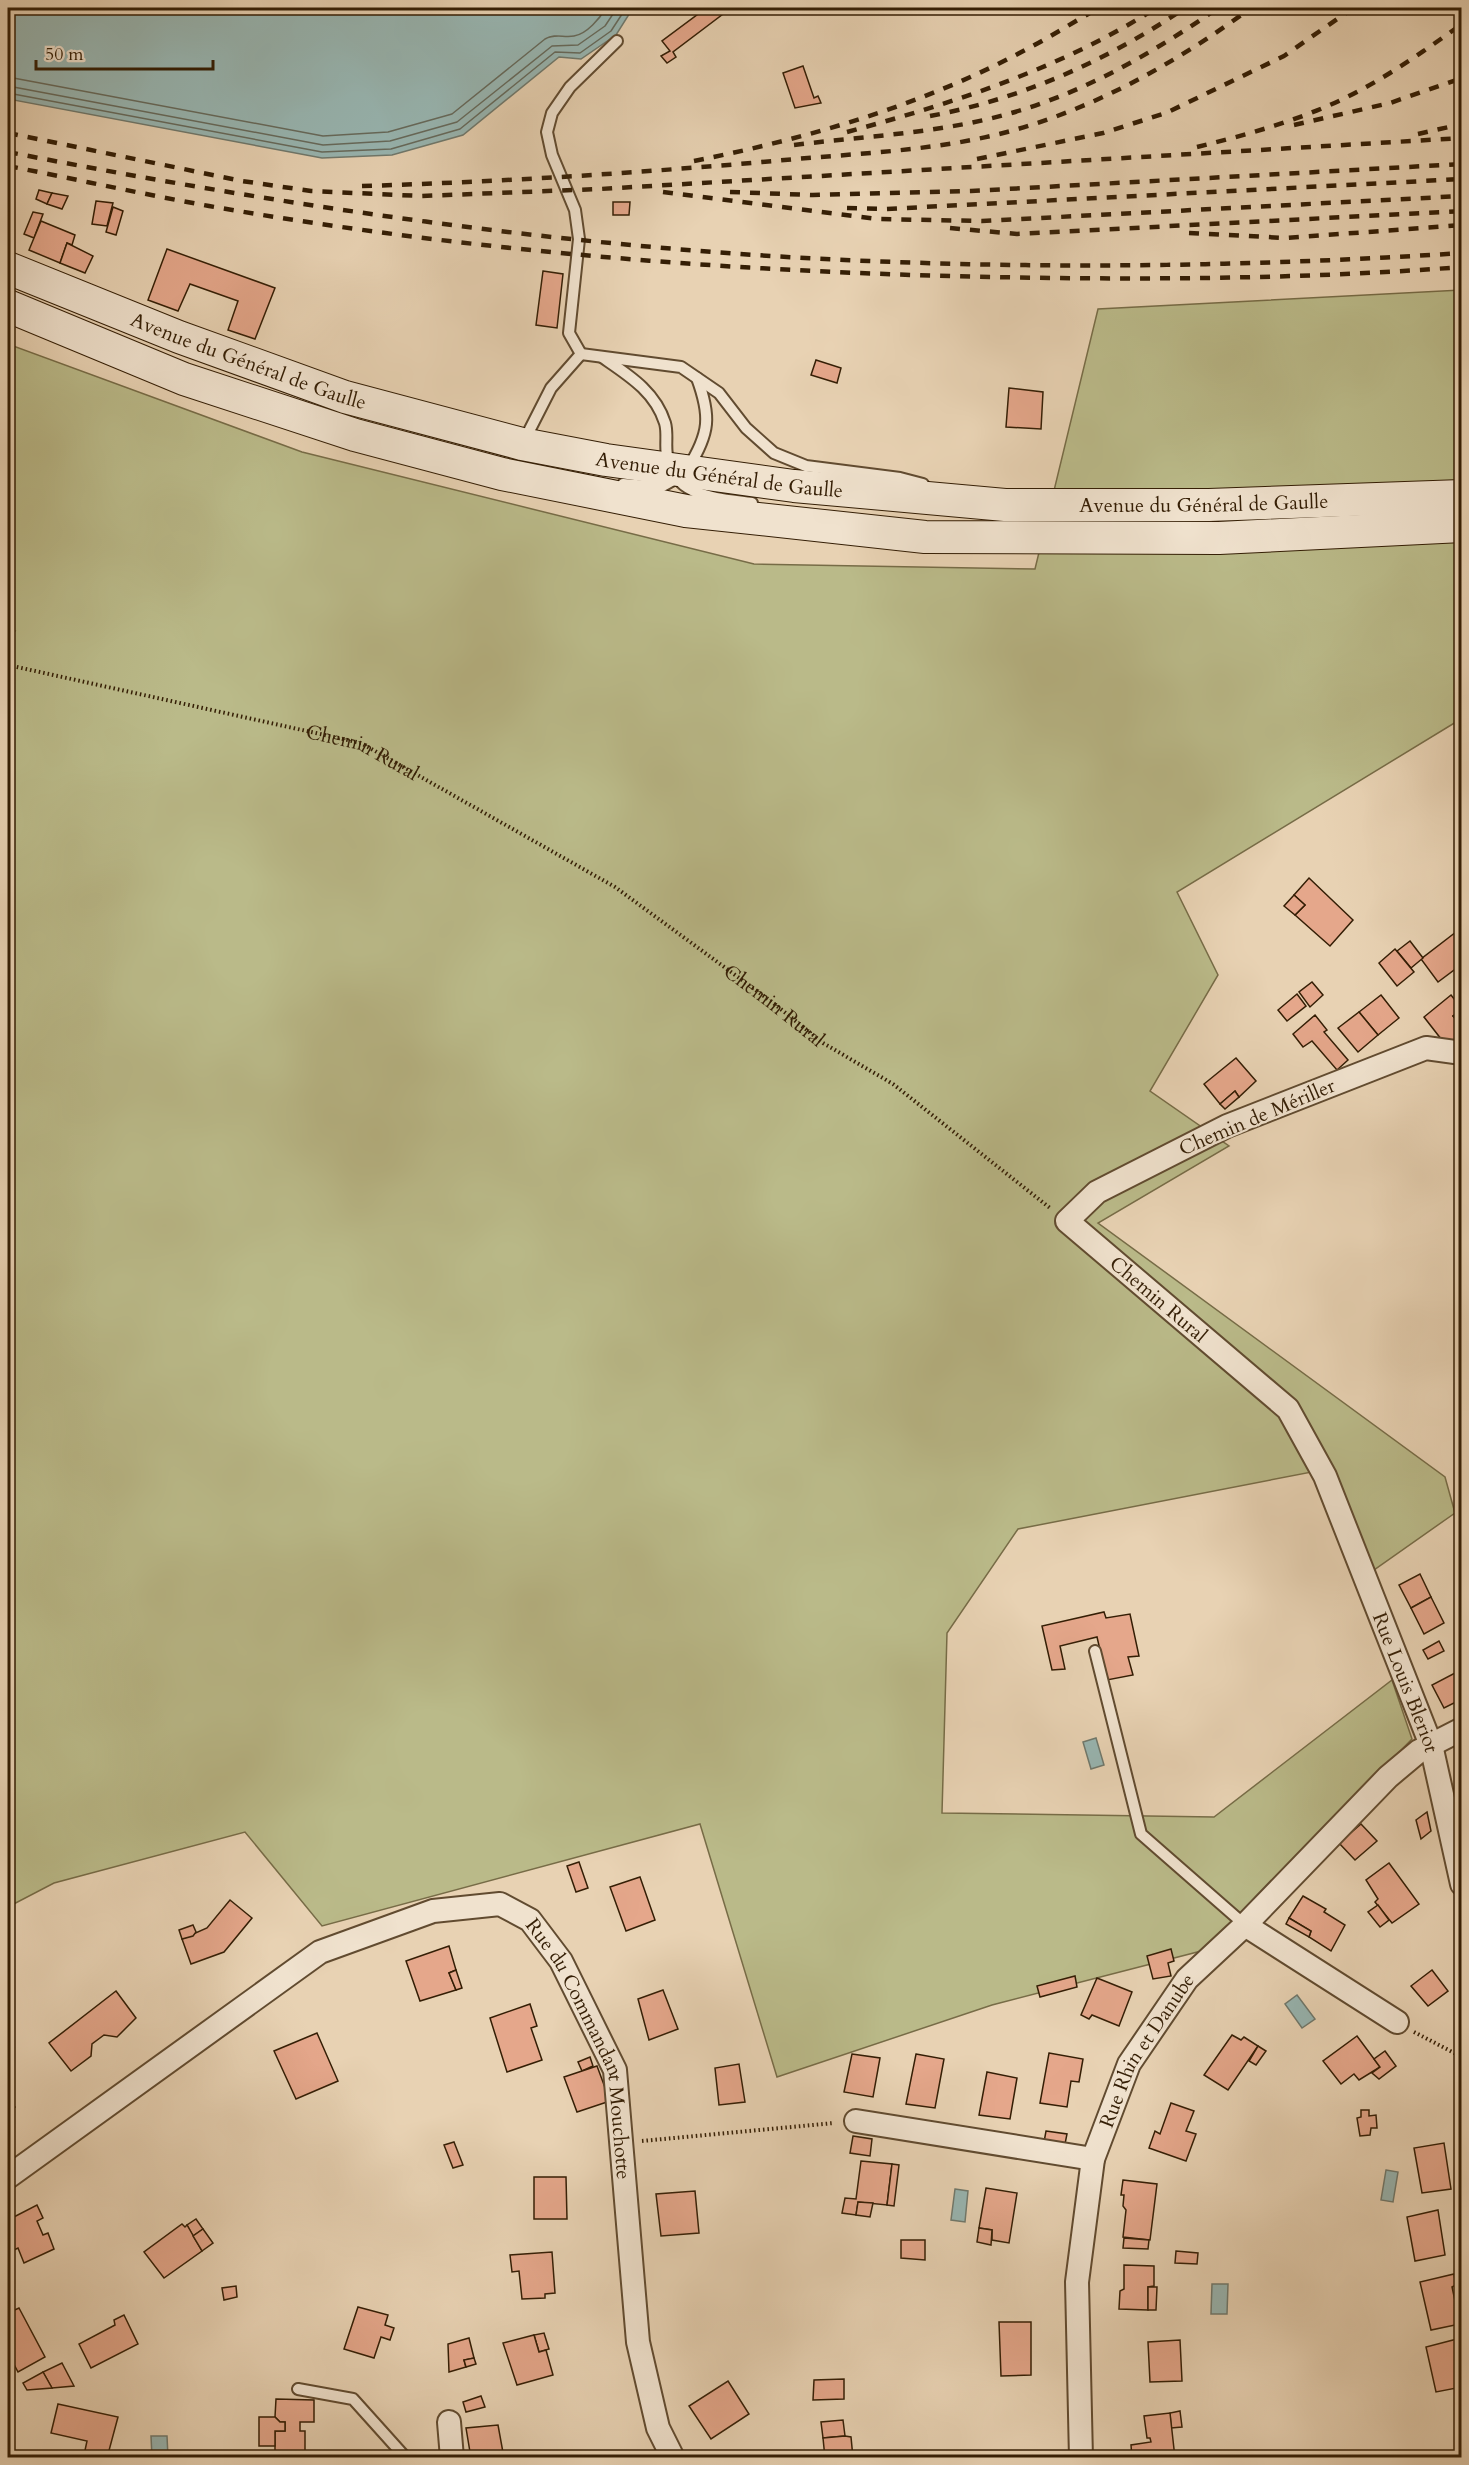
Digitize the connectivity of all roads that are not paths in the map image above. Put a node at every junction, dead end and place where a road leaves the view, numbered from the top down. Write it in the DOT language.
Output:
graph roads {
  1 [pos="617,41"];
  2 [pos="8,268"];
  3 [pos="8,306"];
  4 [pos="581,354"];
  5 [pos="601,356"];
  6 [pos="697,378"];
  7 [pos="519,462"];
  8 [pos="677,474"];
  9 [pos="611,481"];
  10 [pos="1461,496"];
  11 [pos="764,505"];
  12 [pos="1005,505"];
  13 [pos="853,517"];
  14 [pos="1461,526"];
  15 [pos="925,537"];
  16 [pos="1461,1053"];
  17 [pos="1067,1221"];
  18 [pos="1369,1588"];
  19 [pos="1095,1651"];
  20 [pos="1461,1729"];
  21 [pos="1431,1745"];
  22 [pos="1461,1884"];
  23 [pos="1245,1925"];
  24 [pos="1397,2022"];
  25 [pos="856,2121"];
  26 [pos="1093,2159"];
  27 [pos="8,2177"];
  28 [pos="298,2389"];
  29 [pos="449,2422"];
  30 [pos="406,2457"];
  31 [pos="452,2457"];
  32 [pos="673,2457"];
  33 [pos="1081,2457"];
  1 -- 4 [label="lane"];
  2 -- 7 [label="main road, Avenue du Général de Gaulle"];
  3 -- 7 [label="main road, Avenue du Général de Gaulle"];
  4 -- 5 [label="lane"];
  4 -- 7 [label="lane"];
  5 -- 6 [label="lane"];
  5 -- 8 [label="lane"];
  6 -- 8 [label="lane"];
  6 -- 12 [label="lane"];
  7 -- 8 [label="main road, Avenue du Général de Gaulle"];
  7 -- 15 [label="main road, Avenue du Général de Gaulle"];
  8 -- 9 [label="lane"];
  8 -- 11 [label="lane"];
  8 -- 12 [label="main road, Avenue du Général de Gaulle"];
  10 -- 12 [label="main road, Avenue du Général de Gaulle"];
  13 -- 15 [label="lane"];
  14 -- 15 [label="main road, Avenue du Général de Gaulle"];
  16 -- 17 [label="street, Chemin de Mériller"];
  17 -- 18 [label="street, Chemin Rural"];
  18 -- 21 [label="street, Rue Louis Bleriot"];
  19 -- 23 [label="lane"];
  20 -- 21 [label="street, Rue Rhin et Danube"];
  21 -- 22 [label="street, Rue Louis Bleriot"];
  21 -- 23 [label="street, Rue Rhin et Danube"];
  23 -- 24 [label="street"];
  23 -- 26 [label="street, Rue Rhin et Danube"];
  25 -- 26 [label="street"];
  26 -- 33 [label="street, Rue Rhin et Danube"];
  27 -- 32 [label="street, Rue du Commandant Mouchotte"];
  28 -- 30 [label="lane"];
  29 -- 31 [label="street"];
}
